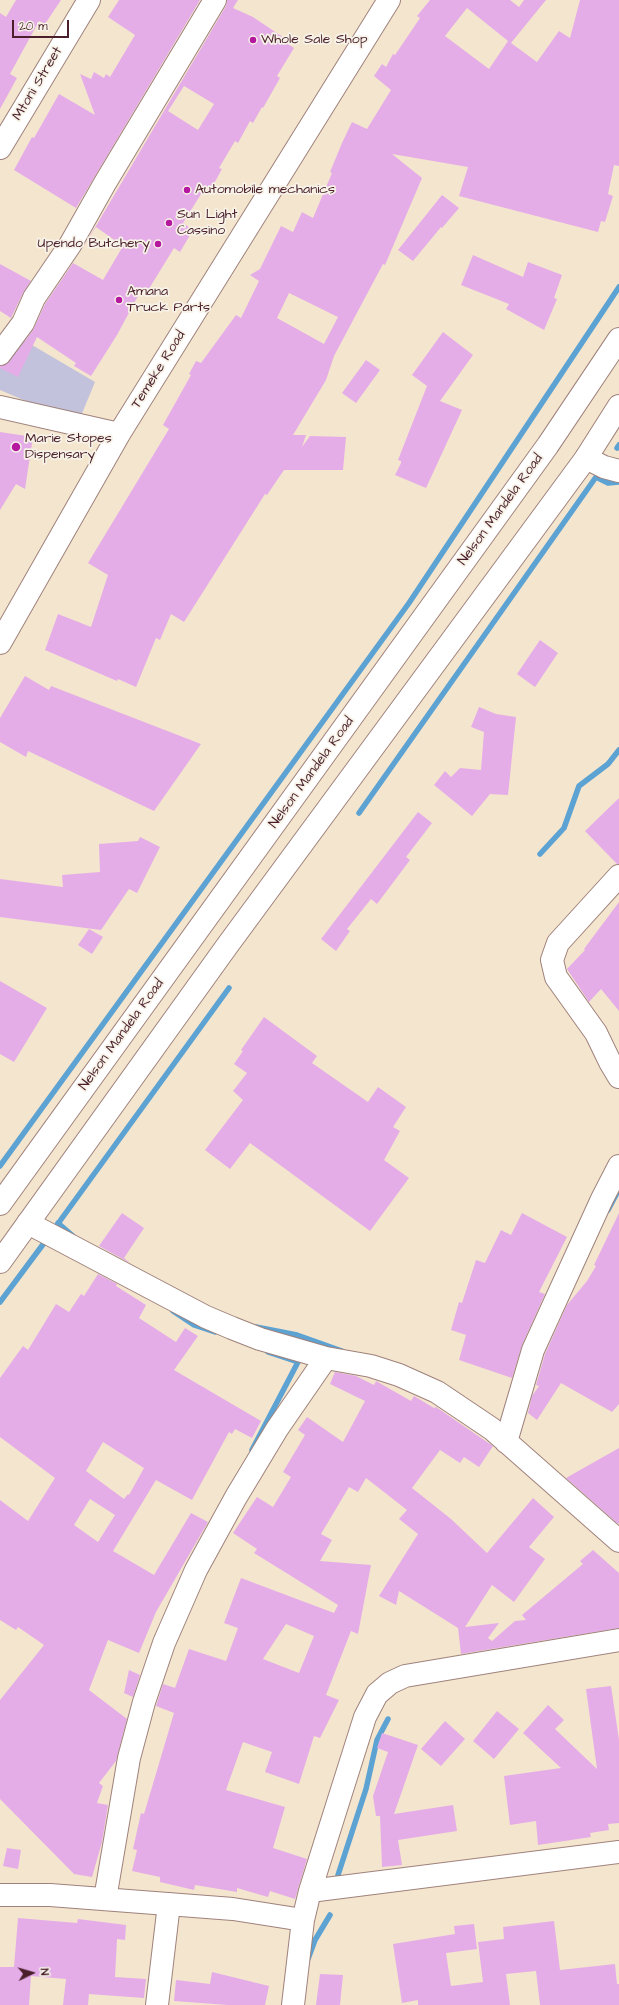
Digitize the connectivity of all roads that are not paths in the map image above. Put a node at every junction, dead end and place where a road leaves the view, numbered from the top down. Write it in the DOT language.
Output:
graph roads {
  1 [pos="89,0"];
  2 [pos="215,0"];
  3 [pos="389,0"];
  4 [pos="0,148"];
  5 [pos="619,339"];
  6 [pos="0,354"];
  7 [pos="619,406"];
  8 [pos="0,407"];
  9 [pos="119,434"];
  10 [pos="586,458"];
  11 [pos="619,471"];
  12 [pos="0,642"];
  13 [pos="619,876"];
  14 [pos="619,1077"];
  15 [pos="619,1166"];
  16 [pos="0,1204"];
  17 [pos="28,1223"];
  18 [pos="0,1262"];
  19 [pos="326,1358"];
  20 [pos="506,1442"];
  21 [pos="619,1541"];
  22 [pos="619,1640"];
  23 [pos="619,1852"];
  24 [pos="310,1891"];
  25 [pos="0,1895"];
  26 [pos="106,1899"];
  27 [pos="169,1904"];
  28 [pos="303,1920"];
  29 [pos="157,2005"];
  30 [pos="293,2005"];
  1 -- 4 [label="street, Mtoni Street"];
  2 -- 6 [label="street"];
  3 -- 9 [label="street, Temeke Road"];
  5 -- 16 [label="street, Nelson Mandela Road"];
  7 -- 10 [label="street"];
  8 -- 9 [label="street"];
  9 -- 12 [label="street, Temeke Road"];
  10 -- 11 [label="street"];
  10 -- 17 [label="street"];
  13 -- 14 [label="street"];
  15 -- 20 [label="street"];
  17 -- 18 [label="street"];
  17 -- 19 [label="street"];
  19 -- 20 [label="street"];
  19 -- 26 [label="street"];
  20 -- 21 [label="street"];
  22 -- 24 [label="street"];
  23 -- 24 [label="street"];
  24 -- 28 [label="street"];
  25 -- 26 [label="street"];
  26 -- 27 [label="street"];
  27 -- 28 [label="street"];
  27 -- 29 [label="street"];
  28 -- 30 [label="street"];
}
